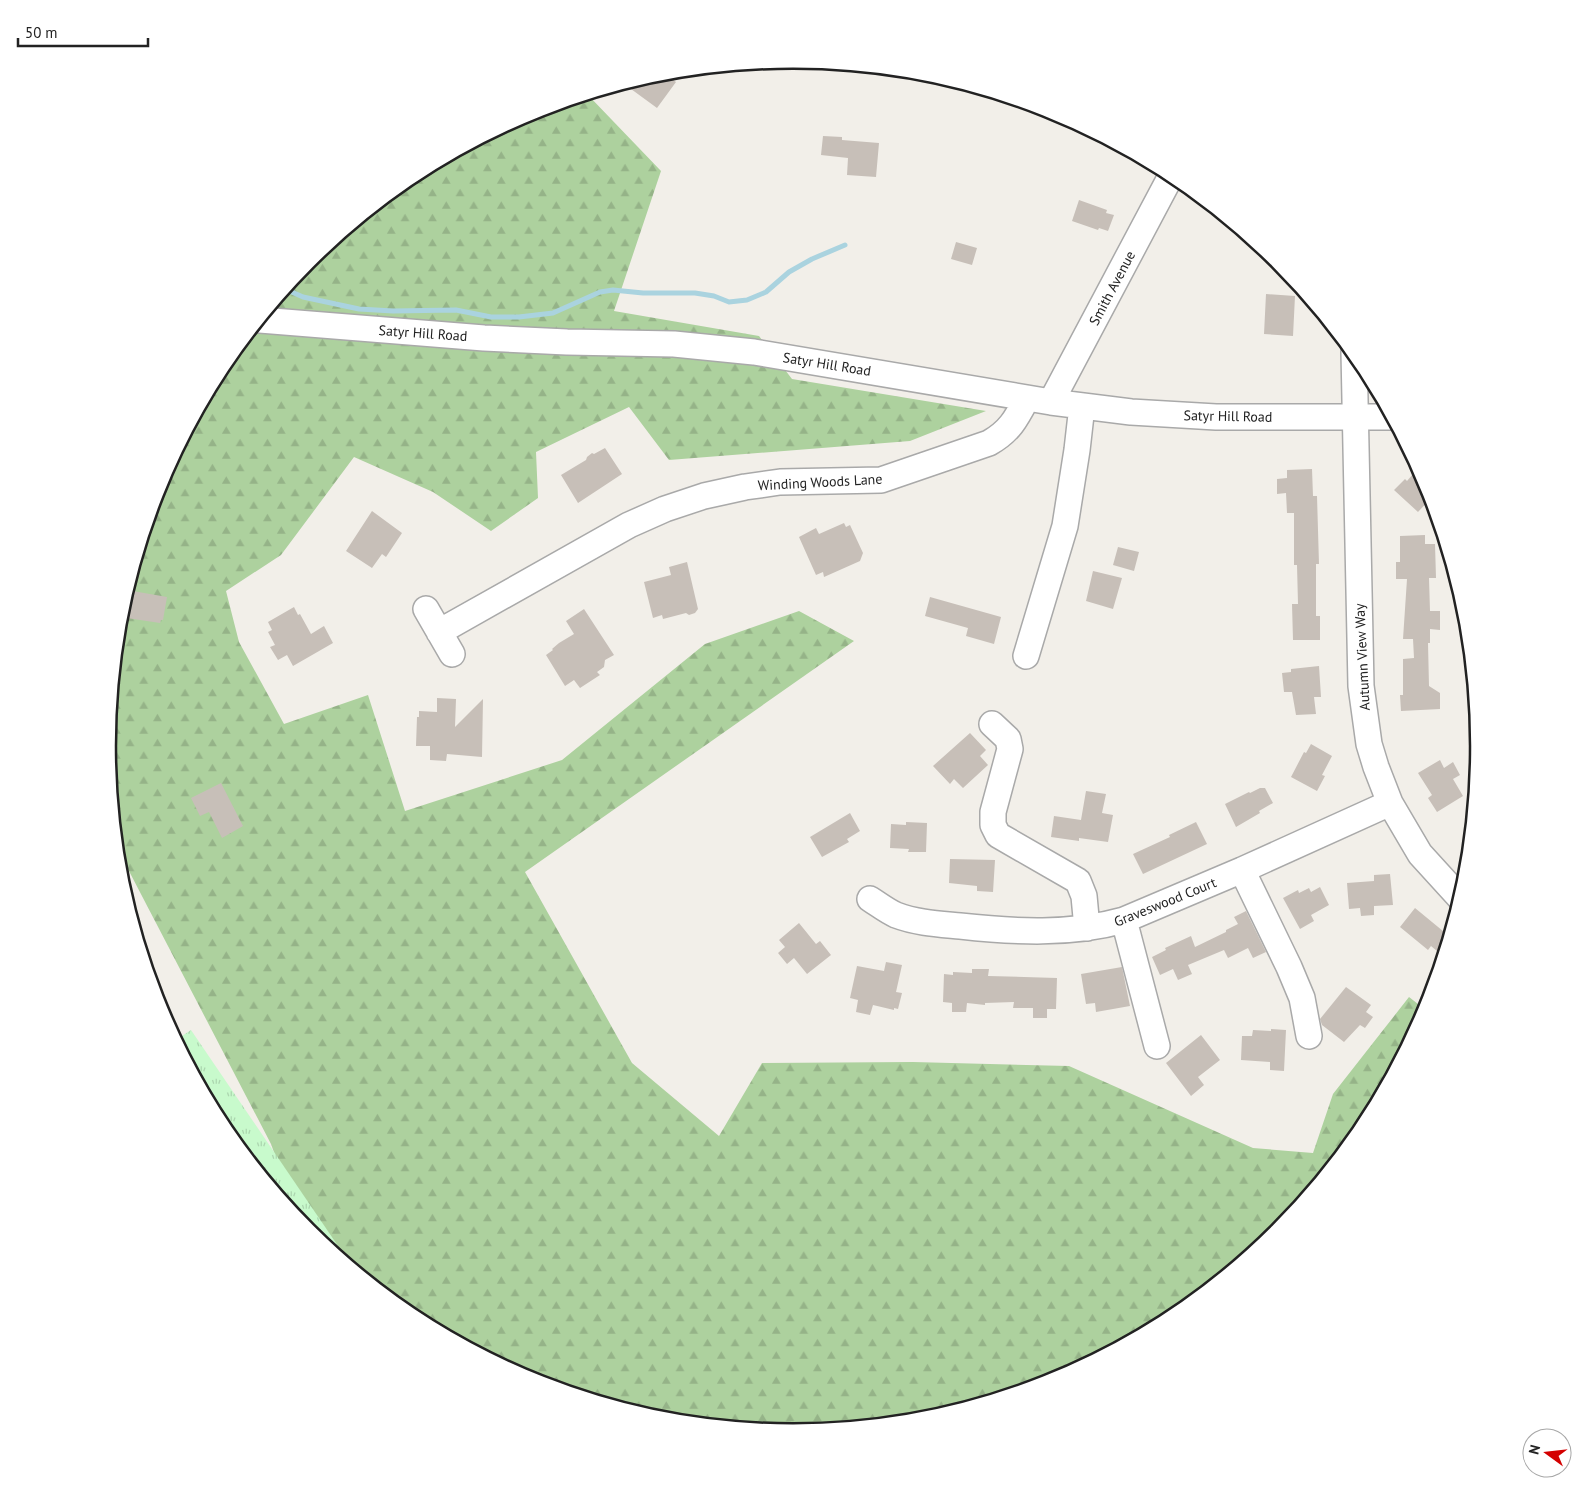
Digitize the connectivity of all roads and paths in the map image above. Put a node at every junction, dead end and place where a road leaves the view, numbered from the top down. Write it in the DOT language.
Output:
graph roads {
  1 [pos="1168,182"];
  2 [pos="267,321"];
  3 [pos="1354,366"];
  4 [pos="1026,398"];
  5 [pos="1051,402"];
  6 [pos="1082,406"];
  7 [pos="1356,417"];
  8 [pos="1385,417"];
  9 [pos="426,609"];
  10 [pos="439,632"];
  11 [pos="452,654"];
  12 [pos="1026,656"];
  13 [pos="992,724"];
  14 [pos="1390,803"];
  15 [pos="1242,870"];
  16 [pos="1455,892"];
  17 [pos="870,899"];
  18 [pos="1124,920"];
  19 [pos="1087,928"];
  20 [pos="1309,1036"];
  21 [pos="1158,1046"];
  1 -- 5 [label="street, Smith Avenue"];
  2 -- 4 [label="street, Satyr Hill Road"];
  3 -- 7 [label="street, Autumn View Way"];
  4 -- 5 [label="street, Satyr Hill Road"];
  4 -- 10 [label="street, Winding Woods Lane"];
  5 -- 6 [label="street, Satyr Hill Road"];
  6 -- 7 [label="street, Satyr Hill Road"];
  6 -- 12 [label="street"];
  7 -- 8 [label="street, Satyr Hill Road"];
  7 -- 14 [label="street, Autumn View Way"];
  9 -- 10 [label="street"];
  10 -- 11 [label="street"];
  13 -- 19 [label="street"];
  14 -- 15 [label="street, Graveswood Court"];
  14 -- 16 [label="street, Autumn View Way"];
  15 -- 18 [label="street, Graveswood Court"];
  15 -- 20 [label="street"];
  17 -- 19 [label="street, Graveswood Court"];
  18 -- 19 [label="street, Graveswood Court"];
  18 -- 21 [label="street"];
}
